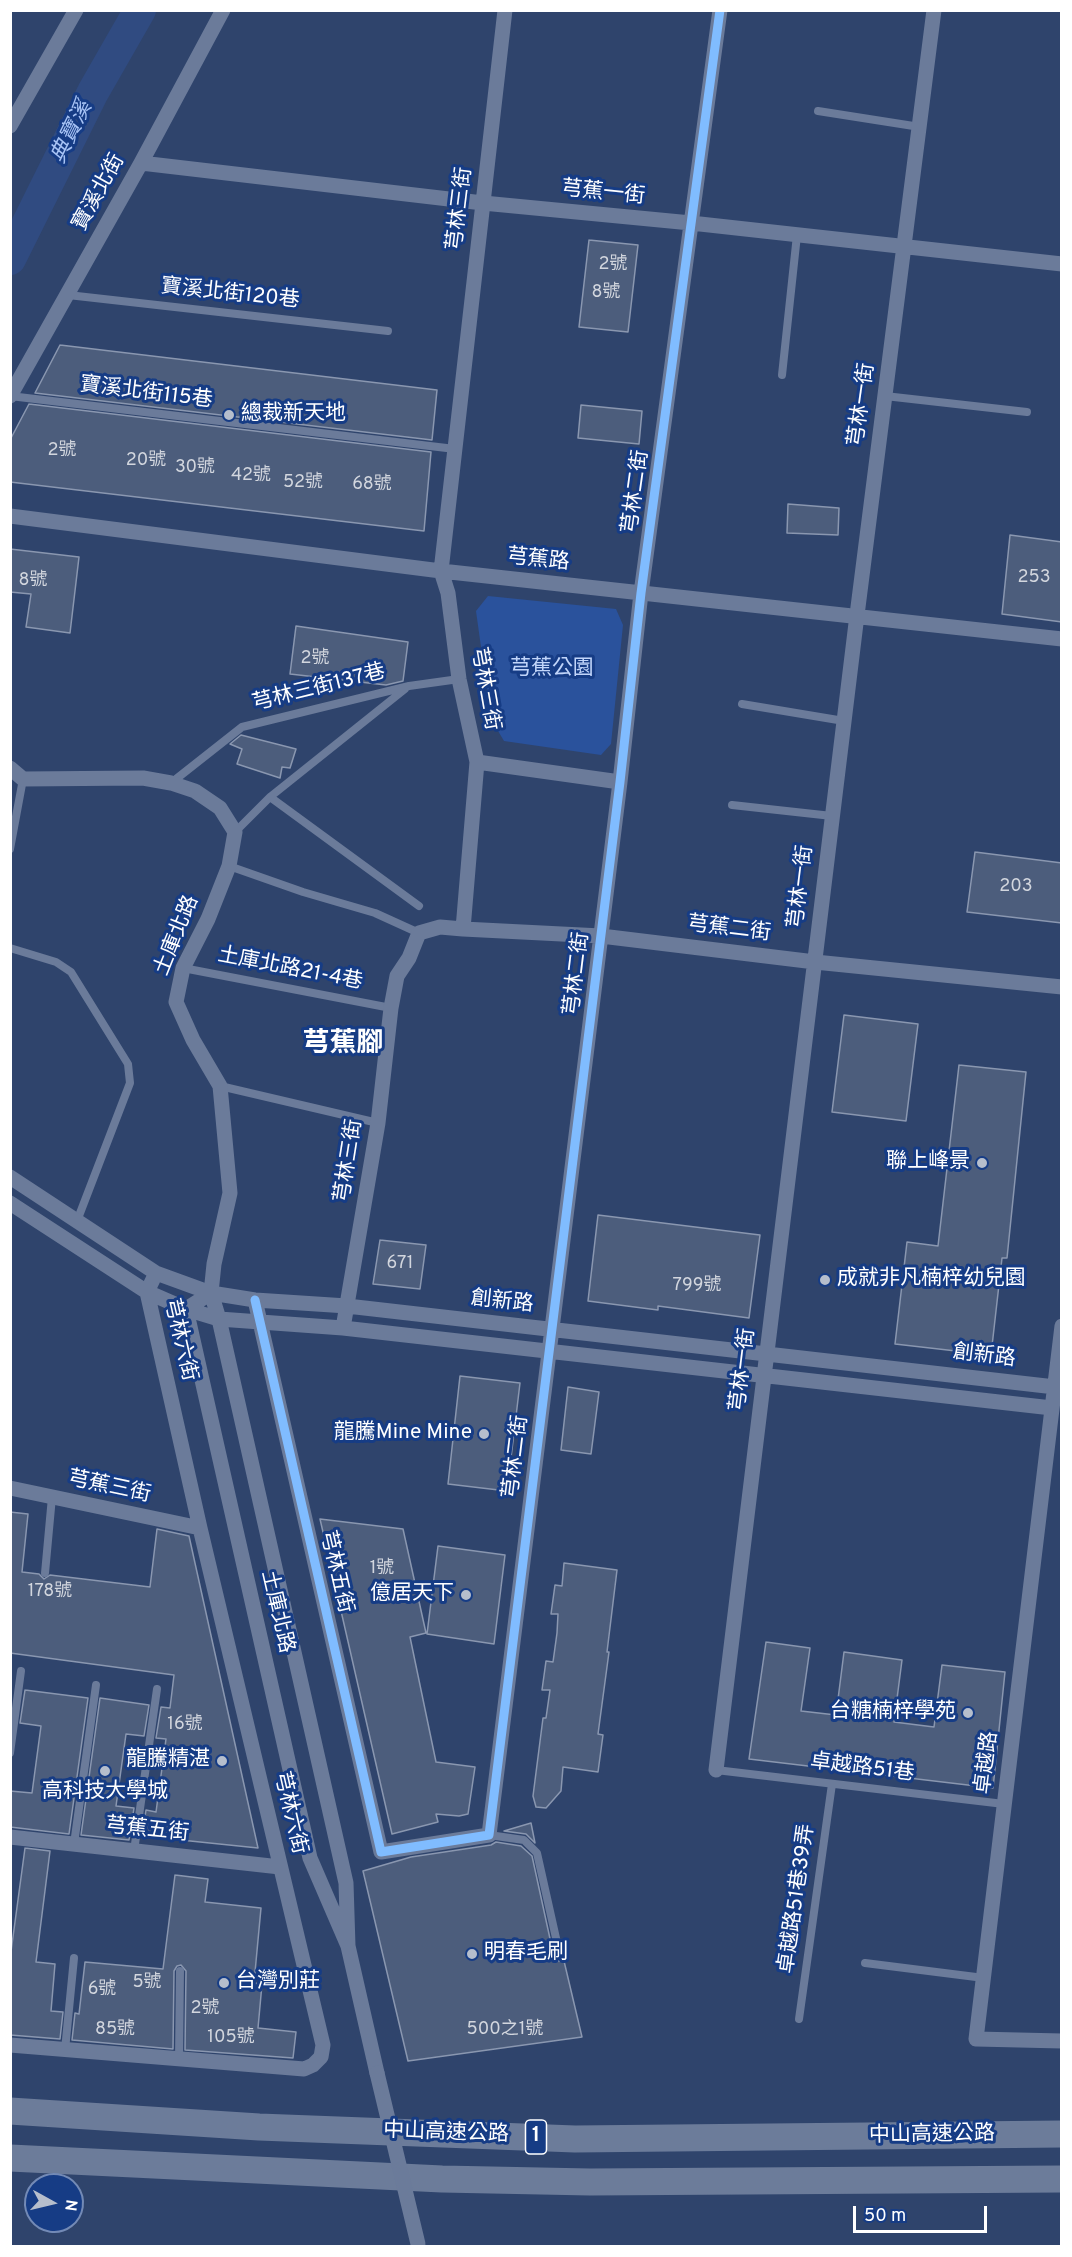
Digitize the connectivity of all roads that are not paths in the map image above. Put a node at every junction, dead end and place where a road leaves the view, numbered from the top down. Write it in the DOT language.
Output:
graph roads {
  1 [pos="76,10"];
  2 [pos="223,10"];
  3 [pos="505,10"];
  4 [pos="720,10"];
  5 [pos="934,10"];
  6 [pos="818,111"];
  7 [pos="10,126"];
  8 [pos="920,127"];
  9 [pos="141,164"];
  10 [pos="483,203"];
  11 [pos="691,223"];
  12 [pos="797,235"];
  13 [pos="905,247"];
  14 [pos="1062,264"];
  15 [pos="67,295"];
  16 [pos="388,331"];
  17 [pos="782,375"];
  18 [pos="10,396"];
  19 [pos="885,396"];
  20 [pos="1027,412"];
  21 [pos="455,449"];
  22 [pos="10,516"];
  23 [pos="441,571"];
  24 [pos="641,593"];
  25 [pos="856,615"];
  26 [pos="1062,639"];
  27 [pos="459,679"];
  28 [pos="409,686"];
  29 [pos="742,704"];
  30 [pos="844,720"];
  31 [pos="477,762"];
  32 [pos="10,768"];
  33 [pos="23,779"];
  34 [pos="620,782"];
  35 [pos="171,783"];
  36 [pos="270,797"];
  37 [pos="732,804"];
  38 [pos="832,816"];
  39 [pos="235,832"];
  40 [pos="10,849"];
  41 [pos="229,866"];
  42 [pos="419,906"];
  43 [pos="463,929"];
  44 [pos="419,933"];
  45 [pos="601,936"];
  46 [pos="10,948"];
  47 [pos="815,962"];
  48 [pos="183,968"];
  49 [pos="1062,987"];
  50 [pos="391,1008"];
  51 [pos="220,1086"];
  52 [pos="378,1123"];
  53 [pos="10,1177"];
  54 [pos="10,1203"];
  55 [pos="77,1221"];
  56 [pos="156,1273"];
  57 [pos="147,1292"];
  58 [pos="211,1293"];
  59 [pos="255,1300"];
  60 [pos="346,1306"];
  61 [pos="186,1310"];
  62 [pos="219,1319"];
  63 [pos="260,1323"];
  64 [pos="1062,1326"];
  65 [pos="343,1328"];
  66 [pos="551,1329"];
  67 [pos="548,1350"];
  68 [pos="767,1354"];
  69 [pos="764,1375"];
  70 [pos="1058,1387"];
  71 [pos="1057,1408"];
  72 [pos="10,1488"];
  73 [pos="52,1497"];
  74 [pos="200,1528"];
  75 [pos="45,1573"];
  76 [pos="21,1671"];
  77 [pos="96,1685"];
  78 [pos="157,1689"];
  79 [pos="10,1753"];
  80 [pos="716,1770"];
  81 [pos="832,1784"];
  82 [pos="1004,1804"];
  83 [pos="489,1835"];
  84 [pos="10,1837"];
  85 [pos="74,1844"];
  86 [pos="134,1851"];
  87 [pos="280,1867"];
  88 [pos="348,1946"];
  89 [pos="560,1956"];
  90 [pos="74,1958"];
  91 [pos="865,1963"];
  92 [pos="180,1971"];
  93 [pos="984,1978"];
  94 [pos="799,2019"];
  95 [pos="1062,2041"];
  96 [pos="10,2045"];
  97 [pos="65,2050"];
  98 [pos="179,2059"];
  99 [pos="10,2111"];
  100 [pos="1062,2134"];
  101 [pos="10,2157"];
  102 [pos="1062,2179"];
  103 [pos="418,2245"];
  1 -- 7 [label="street"];
  2 -- 9 [label="street, 寶溪北街"];
  3 -- 10 [label="street, 芎林三街"];
  4 -- 11 [label="street, 芎林二街"];
  5 -- 8 [label="street, 芎林一街"];
  6 -- 8 [label="lane"];
  8 -- 13 [label="street, 芎林一街"];
  9 -- 10 [label="street, 芎蕉一街"];
  9 -- 15 [label="street, 寶溪北街"];
  10 -- 11 [label="street, 芎蕉一街"];
  10 -- 21 [label="street, 芎林三街"];
  11 -- 12 [label="street, 芎蕉一街"];
  11 -- 24 [label="street, 芎林二街"];
  12 -- 13 [label="street, 芎蕉一街"];
  12 -- 17 [label="lane"];
  13 -- 14 [label="street, 芎蕉一街"];
  13 -- 19 [label="street, 芎林一街"];
  15 -- 16 [label="lane, 寶溪北街120巷"];
  15 -- 18 [label="street, 寶溪北街"];
  18 -- 21 [label="lane, 寶溪北街115巷"];
  19 -- 20 [label="lane"];
  19 -- 25 [label="street, 芎林一街"];
  21 -- 23 [label="street, 芎林三街"];
  22 -- 23 [label="street, 芎蕉路"];
  23 -- 24 [label="street, 芎蕉路"];
  23 -- 27 [label="street, 芎林三街"];
  24 -- 25 [label="street, 芎蕉路"];
  24 -- 34 [label="street, 芎林二街"];
  25 -- 26 [label="street, 芎蕉路"];
  25 -- 30 [label="street, 芎林一街"];
  27 -- 28 [label="lane, 芎林三街137巷"];
  27 -- 31 [label="street, 芎林三街"];
  28 -- 35 [label="lane, 芎林三街137巷"];
  28 -- 36 [label="lane"];
  29 -- 30 [label="lane"];
  30 -- 38 [label="street, 芎林一街"];
  31 -- 34 [label="street"];
  31 -- 43 [label="street, 芎林三街"];
  32 -- 33 [label="street"];
  33 -- 35 [label="street"];
  33 -- 40 [label="lane"];
  34 -- 45 [label="street, 芎林二街"];
  35 -- 39 [label="street"];
  36 -- 39 [label="lane"];
  36 -- 42 [label="lane"];
  37 -- 38 [label="lane"];
  38 -- 47 [label="street, 芎林一街"];
  39 -- 41 [label="street, 土庫北路"];
  41 -- 44 [label="lane"];
  41 -- 48 [label="street, 土庫北路"];
  43 -- 44 [label="street"];
  43 -- 45 [label="street, 芎蕉二街"];
  44 -- 50 [label="street, 芎林三街"];
  45 -- 47 [label="street, 芎蕉二街"];
  45 -- 66 [label="street, 芎林二街"];
  46 -- 55 [label="lane"];
  47 -- 49 [label="street, 芎蕉二街"];
  47 -- 68 [label="street, 芎林一街"];
  48 -- 50 [label="lane, 土庫北路21-4巷"];
  48 -- 51 [label="street, 土庫北路"];
  50 -- 52 [label="street, 芎林三街"];
  51 -- 52 [label="lane"];
  51 -- 58 [label="street, 土庫北路"];
  52 -- 60 [label="street, 芎林三街"];
  53 -- 55 [label="street, 創新路"];
  54 -- 57 [label="street, 創新路"];
  55 -- 56 [label="street, 創新路"];
  56 -- 57 [label="street, 芎林六街"];
  56 -- 58 [label="street, 創新路"];
  57 -- 61 [label="street, 創新路"];
  57 -- 74 [label="street, 芎林六街"];
  58 -- 59 [label="street, 創新路"];
  58 -- 61 [label="street"];
  58 -- 62 [label="street, 土庫北路"];
  59 -- 60 [label="street, 創新路"];
  59 -- 63 [label="street, 芎林五街"];
  60 -- 65 [label="street, 芎林三街"];
  60 -- 66 [label="street, 創新路"];
  61 -- 62 [label="street, 創新路"];
  61 -- 88 [label="street, 土庫北路"];
  62 -- 63 [label="street, 創新路"];
  62 -- 88 [label="street, 土庫北路"];
  63 -- 65 [label="street, 創新路"];
  63 -- 83 [label="street, 芎林五街"];
  64 -- 70 [label="street"];
  65 -- 67 [label="street, 創新路"];
  66 -- 67 [label="street, 芎林二街"];
  66 -- 68 [label="street, 創新路"];
  67 -- 69 [label="street, 創新路"];
  67 -- 83 [label="street, 芎林二街"];
  68 -- 69 [label="street, 芎林一街"];
  68 -- 70 [label="street, 創新路"];
  69 -- 71 [label="street, 創新路"];
  69 -- 80 [label="street, 芎林一街"];
  70 -- 71 [label="street, 卓越路"];
  71 -- 82 [label="street, 卓越路"];
  72 -- 73 [label="street, 芎蕉三街"];
  73 -- 74 [label="street, 芎蕉三街"];
  73 -- 75 [label="lane"];
  74 -- 87 [label="street, 芎林六街"];
  76 -- 79 [label="lane"];
  77 -- 85 [label="lane"];
  78 -- 86 [label="lane"];
  80 -- 81 [label="lane, 卓越路51巷"];
  81 -- 82 [label="lane, 卓越路51巷"];
  81 -- 94 [label="lane, 卓越路51巷39弄"];
  82 -- 93 [label="street, 卓越路"];
  83 -- 89 [label="lane"];
  84 -- 85 [label="street, 芎蕉五街"];
  85 -- 86 [label="street, 芎蕉五街"];
  86 -- 87 [label="street, 芎蕉五街"];
  87 -- 98 [label="street, 芎林六街"];
  88 -- 103 [label="street, 土庫北路, bridge"];
  90 -- 97 [label="lane"];
  91 -- 93 [label="lane"];
  92 -- 98 [label="lane"];
  93 -- 95 [label="street, 卓越路"];
  96 -- 97 [label="street, 芎林六街"];
  97 -- 98 [label="street, 芎林六街"];
  99 -- 100 [label="highway, 中山高速公路 / 1"];
  101 -- 102 [label="highway, 中山高速公路 / 1"];
}
